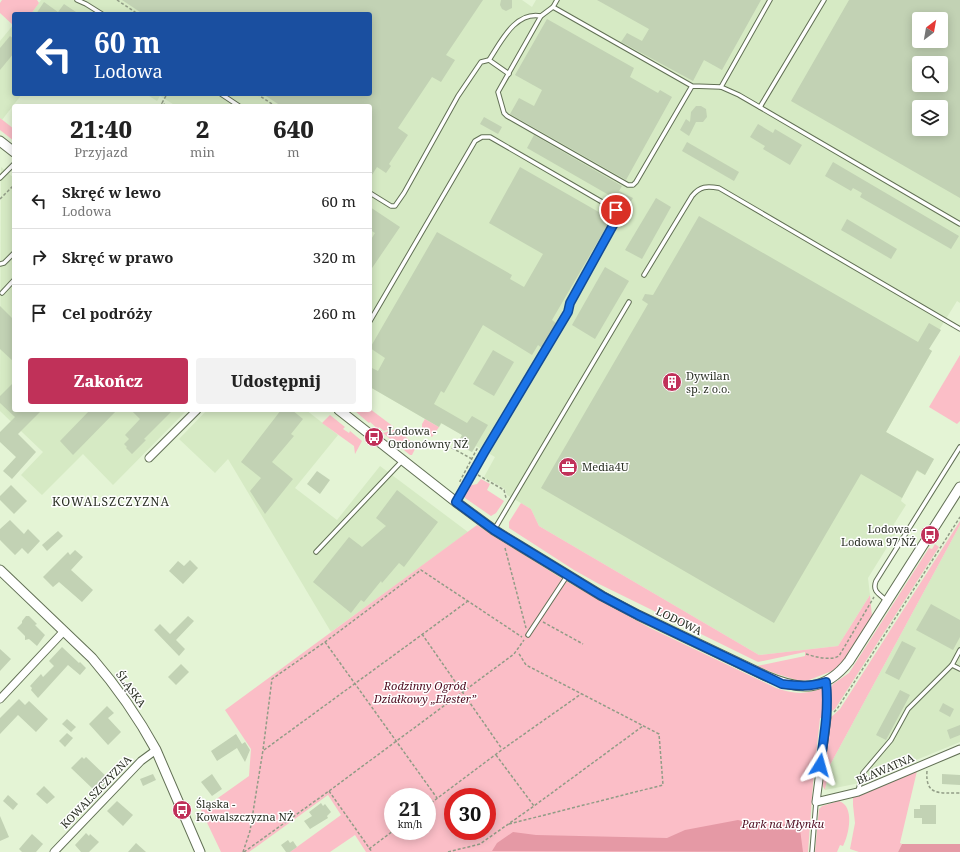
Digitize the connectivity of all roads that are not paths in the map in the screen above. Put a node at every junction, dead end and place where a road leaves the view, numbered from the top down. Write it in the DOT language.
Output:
graph roads {
  1 [pos="77,0"];
  2 [pos="557,0"];
  3 [pos="770,0"];
  4 [pos="824,0"];
  5 [pos="88,2"];
  6 [pos="553,7"];
  7 [pos="99,12"];
  8 [pos="541,16"];
  9 [pos="489,60"];
  10 [pos="508,74"];
  11 [pos="692,86"];
  12 [pos="722,87"];
  13 [pos="224,96"];
  14 [pos="236,104"];
  15 [pos="760,107"];
  16 [pos="0,141"];
  17 [pos="12,150"];
  18 [pos="12,166"];
  19 [pos="0,178"];
  20 [pos="372,194"];
  21 [pos="960,224"];
  22 [pos="12,255"];
  23 [pos="0,264"];
  24 [pos="644,275"];
  25 [pos="12,282"];
  26 [pos="2,293"];
  27 [pos="629,302"];
  28 [pos="372,318"];
  29 [pos="960,329"];
  30 [pos="195,412"];
  31 [pos="342,412"];
  32 [pos="960,447"];
  33 [pos="149,458"];
  34 [pos="403,460"];
  35 [pos="960,487"];
  36 [pos="958,497"];
  37 [pos="456,502"];
  38 [pos="498,532"];
  39 [pos="316,552"];
  40 [pos="0,570"];
  41 [pos="568,575"];
  42 [pos="888,601"];
  43 [pos="64,631"];
  44 [pos="528,635"];
  45 [pos="960,650"];
  46 [pos="952,664"];
  47 [pos="960,669"];
  48 [pos="826,682"];
  49 [pos="0,699"];
  50 [pos="960,749"];
  51 [pos="156,750"];
  52 [pos="858,792"];
  53 [pos="816,802"];
  54 [pos="54,852"];
  55 [pos="200,852"];
  56 [pos="812,852"];
  1 -- 5 [label="lane"];
  2 -- 6 [label="lane"];
  3 -- 12 [label="lane"];
  4 -- 15 [label="lane"];
  5 -- 7 [label="lane"];
  6 -- 8 [label="lane"];
  6 -- 11 [label="lane"];
  8 -- 9 [label="lane"];
  8 -- 10 [label="lane"];
  9 -- 10 [label="lane"];
  9 -- 20 [label="lane"];
  10 -- 11 [label="lane"];
  11 -- 12 [label="lane"];
  12 -- 15 [label="lane"];
  13 -- 14 [label="lane"];
  15 -- 21 [label="lane"];
  16 -- 17 [label="street"];
  18 -- 19 [label="lane"];
  22 -- 23 [label="lane"];
  24 -- 29 [label="lane"];
  25 -- 26 [label="lane"];
  27 -- 38 [label="lane"];
  28 -- 37 [label="lane"];
  30 -- 33 [label="street"];
  31 -- 34 [label="street, LODOWA"];
  32 -- 42 [label="lane"];
  34 -- 37 [label="street, LODOWA"];
  34 -- 39 [label="lane"];
  35 -- 36 [label="street, LODOWA"];
  36 -- 42 [label="street, LODOWA"];
  37 -- 38 [label="street, LODOWA"];
  38 -- 41 [label="street, LODOWA"];
  40 -- 43 [label="street, ŚLĄSKA"];
  41 -- 44 [label="lane"];
  41 -- 48 [label="street, LODOWA"];
  42 -- 48 [label="street, LODOWA"];
  43 -- 49 [label="street"];
  43 -- 51 [label="street, ŚLĄSKA"];
  45 -- 46 [label="lane"];
  46 -- 47 [label="lane"];
  46 -- 52 [label="lane"];
  48 -- 53 [label="street"];
  50 -- 52 [label="street, BŁAWATNA"];
  51 -- 54 [label="street, KOWALSZCZYZNA"];
  51 -- 55 [label="street, ŚLĄSKA"];
  52 -- 53 [label="street, BŁAWATNA"];
  53 -- 56 [label="lane"];
}
